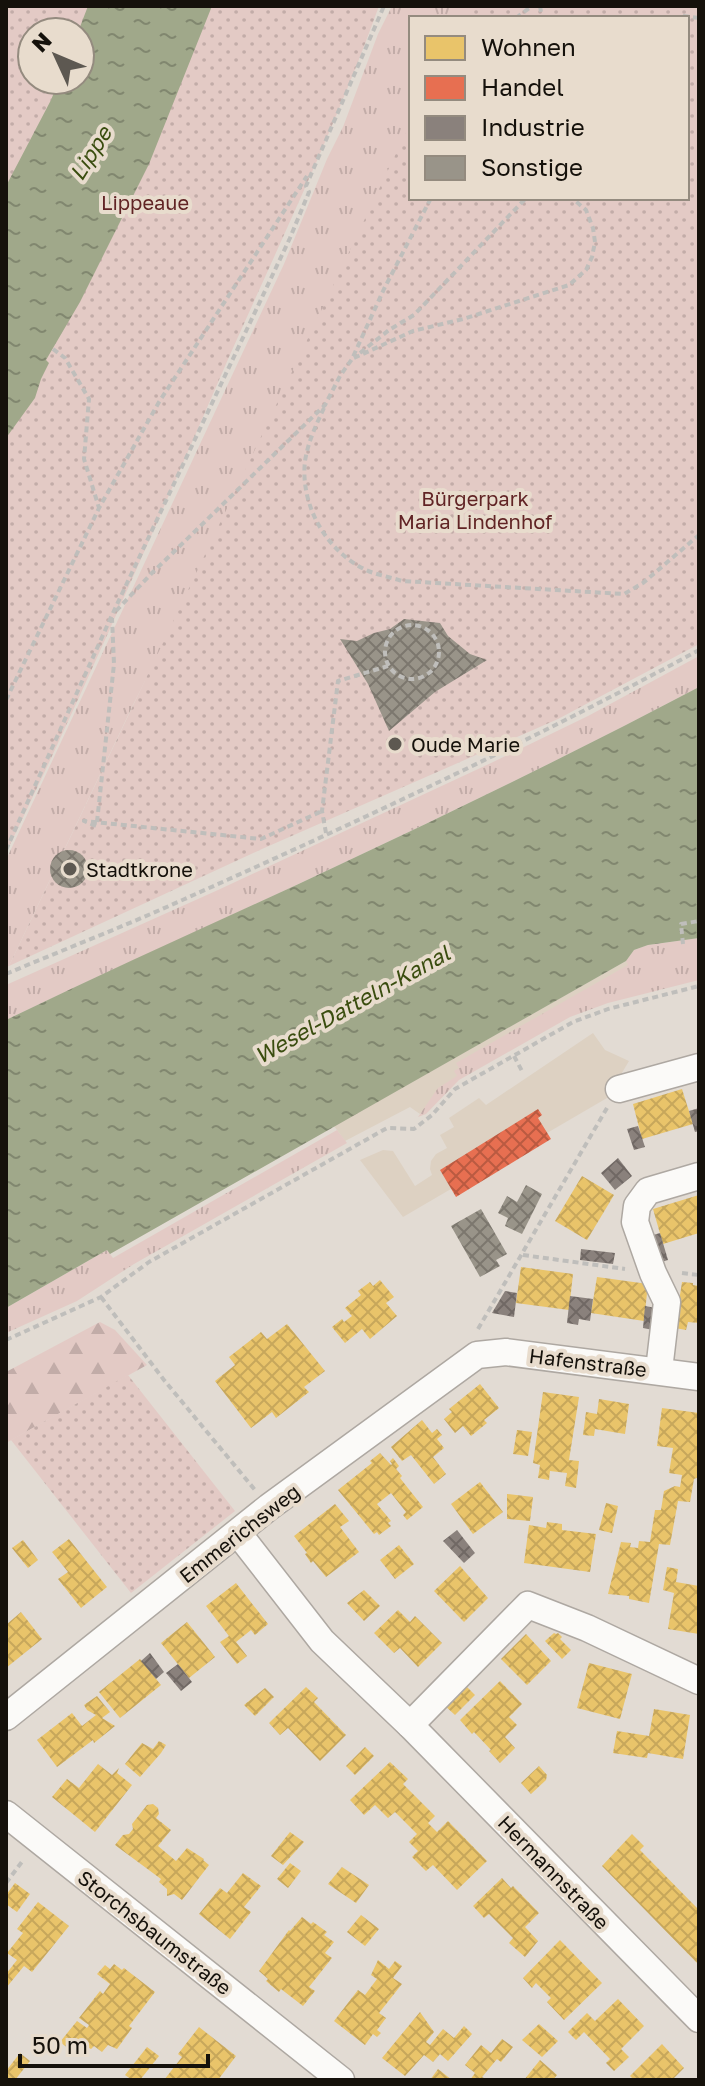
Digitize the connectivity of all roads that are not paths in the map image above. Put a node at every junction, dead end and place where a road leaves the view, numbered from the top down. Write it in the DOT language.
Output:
graph roads {
  1 [pos="699,1067"];
  2 [pos="619,1089"];
  3 [pos="699,1176"];
  4 [pos="477,1355"];
  5 [pos="659,1370"];
  6 [pos="699,1377"];
  7 [pos="238,1533"];
  8 [pos="699,1681"];
  9 [pos="6,1717"];
  10 [pos="410,1725"];
  11 [pos="6,1814"];
  12 [pos="699,2019"];
  13 [pos="341,2080"];
  1 -- 2 [label="street"];
  3 -- 5 [label="street, Hafenstraße"];
  4 -- 5 [label="street, Hafenstraße"];
  4 -- 7 [label="street, Emmerichsweg"];
  5 -- 6 [label="street, Hafenstraße"];
  7 -- 9 [label="street, Emmerichsweg"];
  7 -- 10 [label="street, Hermannstraße"];
  8 -- 10 [label="street"];
  10 -- 12 [label="street, Hermannstraße"];
  11 -- 13 [label="street, Storchsbaumstraße"];
}
